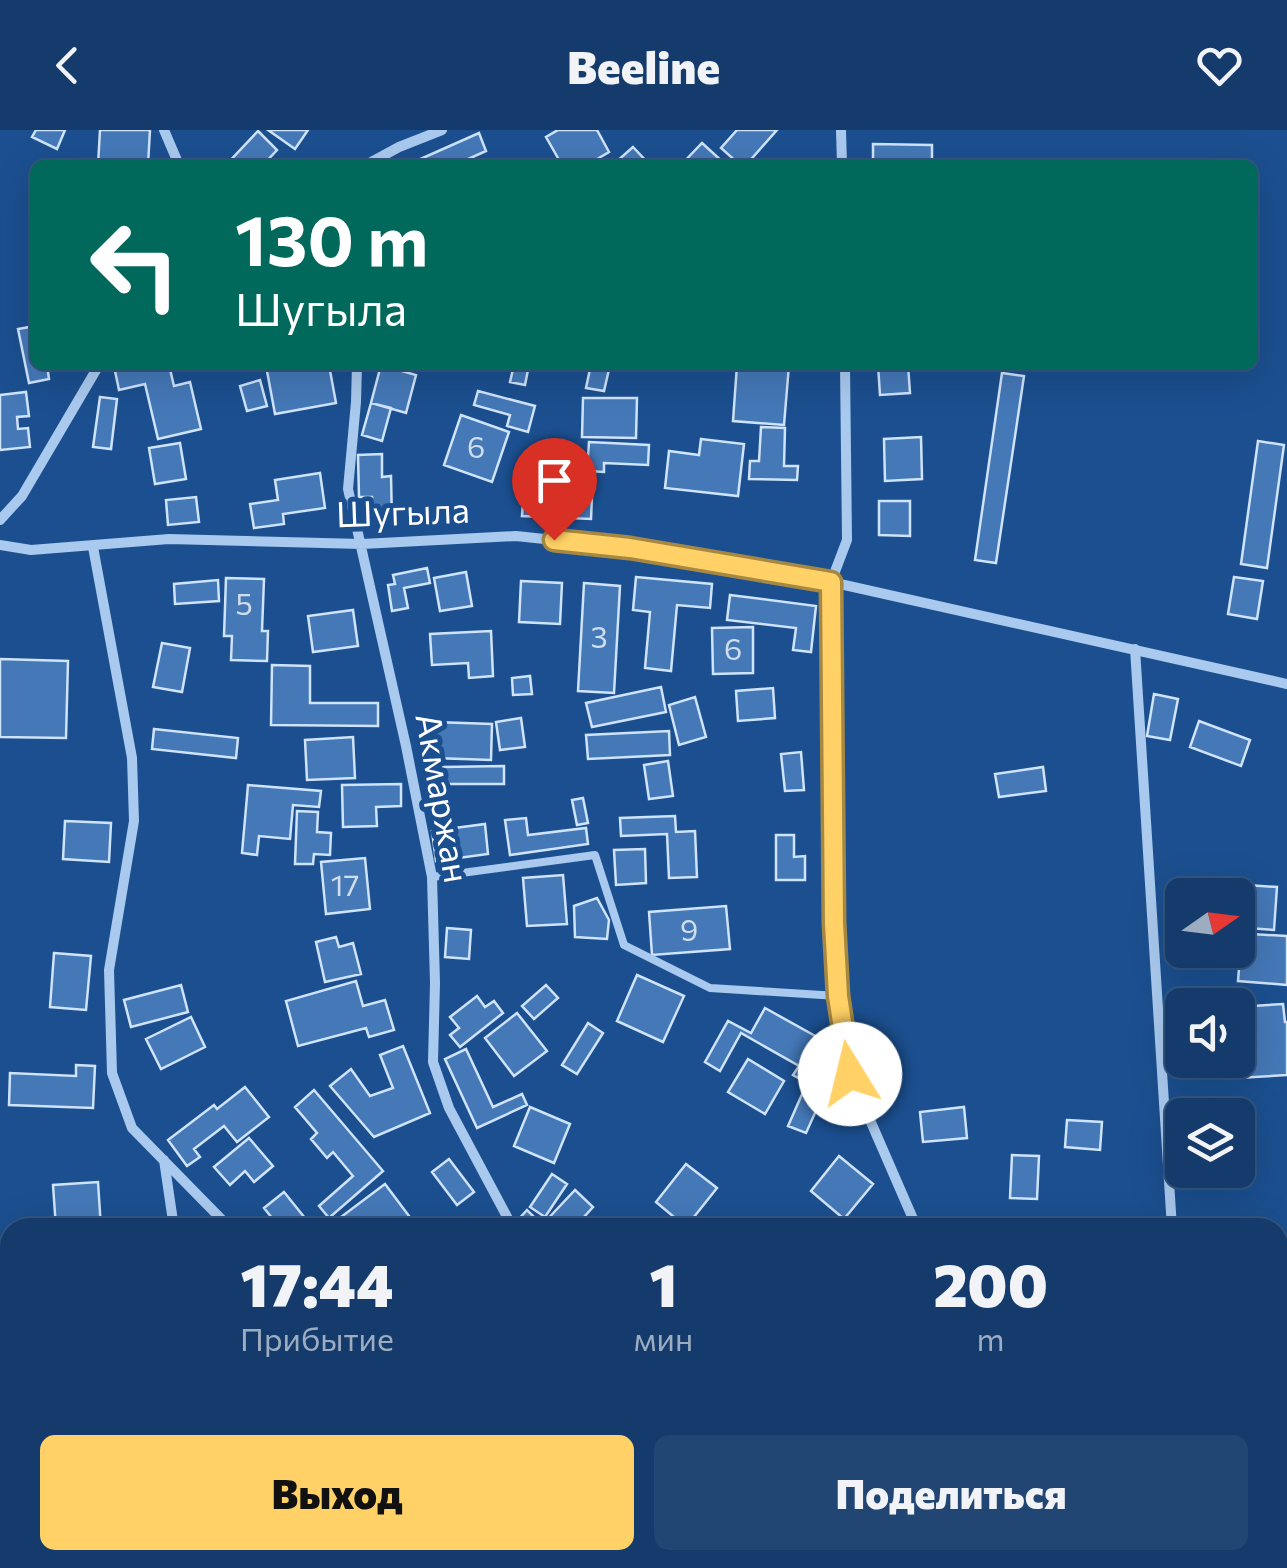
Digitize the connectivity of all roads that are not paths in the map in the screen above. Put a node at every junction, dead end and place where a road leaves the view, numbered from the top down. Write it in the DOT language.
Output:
graph roads {
  1 [pos="164,130"];
  2 [pos="442,130"];
  3 [pos="841,130"];
  4 [pos="177,160"];
  5 [pos="375,160"];
  6 [pos="842,160"];
  7 [pos="96,370"];
  8 [pos="358,370"];
  9 [pos="845,370"];
  10 [pos="0,520"];
  11 [pos="362,544"];
  12 [pos="0,545"];
  13 [pos="93,547"];
  14 [pos="831,582"];
  15 [pos="1135,649"];
  16 [pos="1287,684"];
  17 [pos="432,877"];
  18 [pos="838,996"];
  19 [pos="163,1159"];
  20 [pos="172,1218"];
  21 [pos="220,1218"];
  22 [pos="505,1218"];
  23 [pos="912,1218"];
  24 [pos="1171,1218"];
  1 -- 4 [label="street"];
  2 -- 5 [label="street"];
  3 -- 6 [label="street"];
  7 -- 10 [label="street"];
  8 -- 11 [label="street, Акмаржан"];
  9 -- 14 [label="street"];
  11 -- 13 [label="street, Шугыла"];
  11 -- 14 [label="street, Шугыла"];
  11 -- 17 [label="street, Акмаржан"];
  12 -- 13 [label="street, Шугыла"];
  13 -- 19 [label="street"];
  14 -- 15 [label="street, Шугыла"];
  14 -- 18 [label="street"];
  15 -- 16 [label="street, Шугыла"];
  15 -- 24 [label="street"];
  17 -- 18 [label="lane"];
  17 -- 22 [label="street, Акмаржан"];
  18 -- 23 [label="street"];
  19 -- 20 [label="street"];
  19 -- 21 [label="street"];
}
